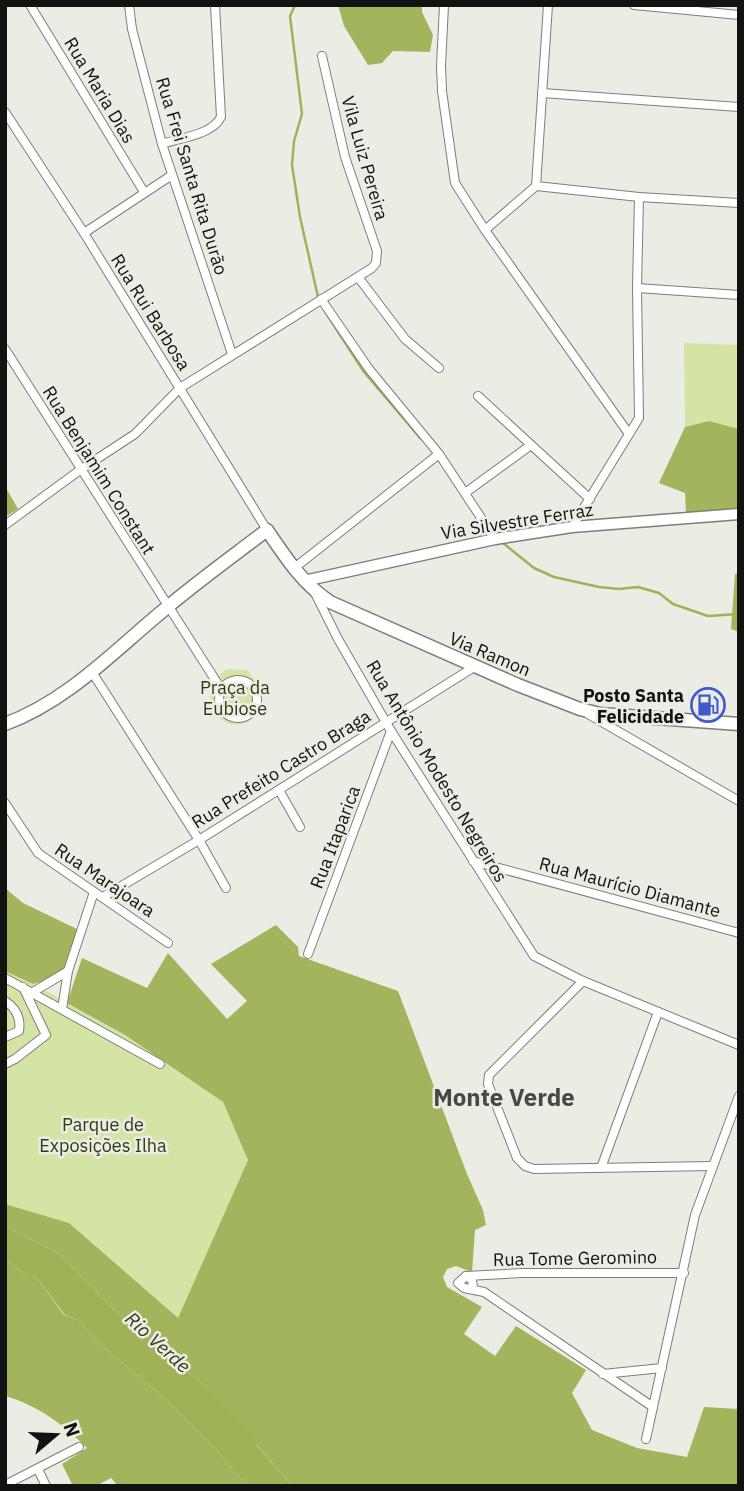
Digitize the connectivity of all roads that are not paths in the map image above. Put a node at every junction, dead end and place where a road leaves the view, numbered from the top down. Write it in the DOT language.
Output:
graph roads {
  1 [pos="30,5"];
  2 [pos="129,5"];
  3 [pos="215,5"];
  4 [pos="444,5"];
  5 [pos="548,5"];
  6 [pos="634,5"];
  7 [pos="739,15"];
  8 [pos="322,56"];
  9 [pos="542,93"];
  10 [pos="739,107"];
  11 [pos="5,112"];
  12 [pos="162,144"];
  13 [pos="172,175"];
  14 [pos="536,186"];
  15 [pos="144,192"];
  16 [pos="639,197"];
  17 [pos="739,203"];
  18 [pos="485,230"];
  19 [pos="84,233"];
  20 [pos="358,277"];
  21 [pos="637,288"];
  22 [pos="739,295"];
  23 [pos="321,299"];
  24 [pos="5,349"];
  25 [pos="232,354"];
  26 [pos="439,368"];
  27 [pos="180,388"];
  28 [pos="478,396"];
  29 [pos="629,435"];
  30 [pos="531,445"];
  31 [pos="439,454"];
  32 [pos="80,470"];
  33 [pos="465,493"];
  34 [pos="590,499"];
  35 [pos="739,514"];
  36 [pos="5,525"];
  37 [pos="572,527"];
  38 [pos="267,530"];
  39 [pos="495,539"];
  40 [pos="293,569"];
  41 [pos="304,581"];
  42 [pos="315,591"];
  43 [pos="167,607"];
  44 [pos="474,667"];
  45 [pos="92,672"];
  46 [pos="221,689"];
  47 [pos="580,709"];
  48 [pos="386,721"];
  49 [pos="5,724"];
  50 [pos="739,724"];
  51 [pos="391,731"];
  52 [pos="279,790"];
  53 [pos="739,801"];
  54 [pos="5,803"];
  55 [pos="300,827"];
  56 [pos="199,840"];
  57 [pos="473,861"];
  58 [pos="226,888"];
  59 [pos="94,892"];
  60 [pos="103,897"];
  61 [pos="739,933"];
  62 [pos="169,943"];
  63 [pos="308,954"];
  64 [pos="68,971"];
  65 [pos="5,978"];
  66 [pos="583,981"];
  67 [pos="23,987"];
  68 [pos="33,992"];
  69 [pos="5,1001"];
  70 [pos="62,1009"];
  71 [pos="658,1012"];
  72 [pos="5,1037"];
  73 [pos="739,1045"];
  74 [pos="5,1063"];
  75 [pos="160,1064"];
  76 [pos="739,1096"];
  77 [pos="712,1166"];
  78 [pos="601,1168"];
  79 [pos="684,1273"];
  80 [pos="662,1368"];
  81 [pos="603,1374"];
  82 [pos="653,1407"];
  83 [pos="646,1439"];
  84 [pos="79,1447"];
  85 [pos="38,1469"];
  86 [pos="5,1485"];
  87 [pos="46,1486"];
  1 -- 15 [label="street, Rua Maria Dias"];
  2 -- 12 [label="street, Rua Frei Santa Rita Durão"];
  3 -- 12 [label="street"];
  4 -- 18 [label="street"];
  5 -- 9 [label="street"];
  6 -- 7 [label="street"];
  8 -- 20 [label="street, Vila Luiz Pereira"];
  9 -- 10 [label="street"];
  9 -- 14 [label="street"];
  11 -- 19 [label="street, Rua Rui Barbosa"];
  12 -- 13 [label="street, Rua Frei Santa Rita Durão"];
  13 -- 15 [label="street"];
  13 -- 25 [label="street, Rua Frei Santa Rita Durão"];
  14 -- 16 [label="street"];
  14 -- 18 [label="street"];
  15 -- 19 [label="street"];
  16 -- 17 [label="street"];
  16 -- 21 [label="street"];
  18 -- 29 [label="street"];
  19 -- 27 [label="street, Rua Rui Barbosa"];
  20 -- 23 [label="street"];
  20 -- 26 [label="street"];
  21 -- 22 [label="street"];
  21 -- 29 [label="street"];
  23 -- 25 [label="street"];
  23 -- 31 [label="street"];
  24 -- 32 [label="street, Rua Benjamim Constant"];
  25 -- 27 [label="street"];
  27 -- 32 [label="street"];
  27 -- 38 [label="street, Rua Rui Barbosa"];
  28 -- 30 [label="street"];
  29 -- 34 [label="street"];
  30 -- 33 [label="street"];
  30 -- 34 [label="street"];
  31 -- 33 [label="street"];
  31 -- 40 [label="street"];
  32 -- 36 [label="street"];
  32 -- 43 [label="street, Rua Benjamim Constant"];
  33 -- 39 [label="street"];
  34 -- 37 [label="street"];
  35 -- 37 [label="street, Via Silvestre Ferraz"];
  37 -- 39 [label="street, Via Silvestre Ferraz"];
  38 -- 40 [label="main road, Via Ramon"];
  38 -- 43 [label="main road"];
  39 -- 41 [label="street, Via Silvestre Ferraz"];
  40 -- 41 [label="main road, Via Ramon"];
  41 -- 42 [label="main road, Via Ramon"];
  42 -- 44 [label="main road, Via Ramon"];
  42 -- 48 [label="street, Rua Antônio Modesto Negreiros"];
  43 -- 45 [label="main road"];
  43 -- 46 [label="street, Rua Benjamim Constant"];
  44 -- 47 [label="main road, Via Ramon"];
  44 -- 48 [label="street, Rua Prefeito Castro Braga"];
  45 -- 49 [label="main road"];
  45 -- 56 [label="street"];
  46 -- 46 [label="street"];
  47 -- 50 [label="main road, Via Ramon"];
  47 -- 53 [label="street"];
  48 -- 51 [label="street, Rua Antônio Modesto Negreiros"];
  48 -- 52 [label="street, Rua Prefeito Castro Braga"];
  51 -- 57 [label="street, Rua Antônio Modesto Negreiros"];
  51 -- 63 [label="street, Rua Itaparica"];
  52 -- 55 [label="street"];
  52 -- 56 [label="street, Rua Prefeito Castro Braga"];
  54 -- 59 [label="street, Rua Marajoara"];
  56 -- 58 [label="street"];
  56 -- 60 [label="street, Rua Prefeito Castro Braga"];
  57 -- 61 [label="street, Rua Maurício Diamante"];
  57 -- 66 [label="street, Rua Antônio Modesto Negreiros"];
  59 -- 60 [label="street, Rua Marajoara"];
  59 -- 64 [label="street"];
  60 -- 62 [label="street, Rua Marajoara"];
  64 -- 68 [label="street"];
  64 -- 70 [label="street"];
  65 -- 67 [label="street"];
  66 -- 71 [label="street"];
  66 -- 78 [label="street"];
  67 -- 68 [label="street"];
  67 -- 74 [label="street"];
  68 -- 70 [label="street"];
  69 -- 72 [label="street"];
  70 -- 75 [label="street"];
  71 -- 73 [label="street"];
  71 -- 78 [label="street"];
  76 -- 77 [label="street"];
  77 -- 78 [label="street"];
  77 -- 79 [label="street"];
  79 -- 80 [label="street"];
  79 -- 81 [label="street, Rua Tome Geromino"];
  80 -- 81 [label="street"];
  80 -- 82 [label="street"];
  81 -- 82 [label="street"];
  82 -- 83 [label="street"];
  84 -- 85 [label="street"];
  85 -- 86 [label="street"];
  85 -- 87 [label="street"];
}
